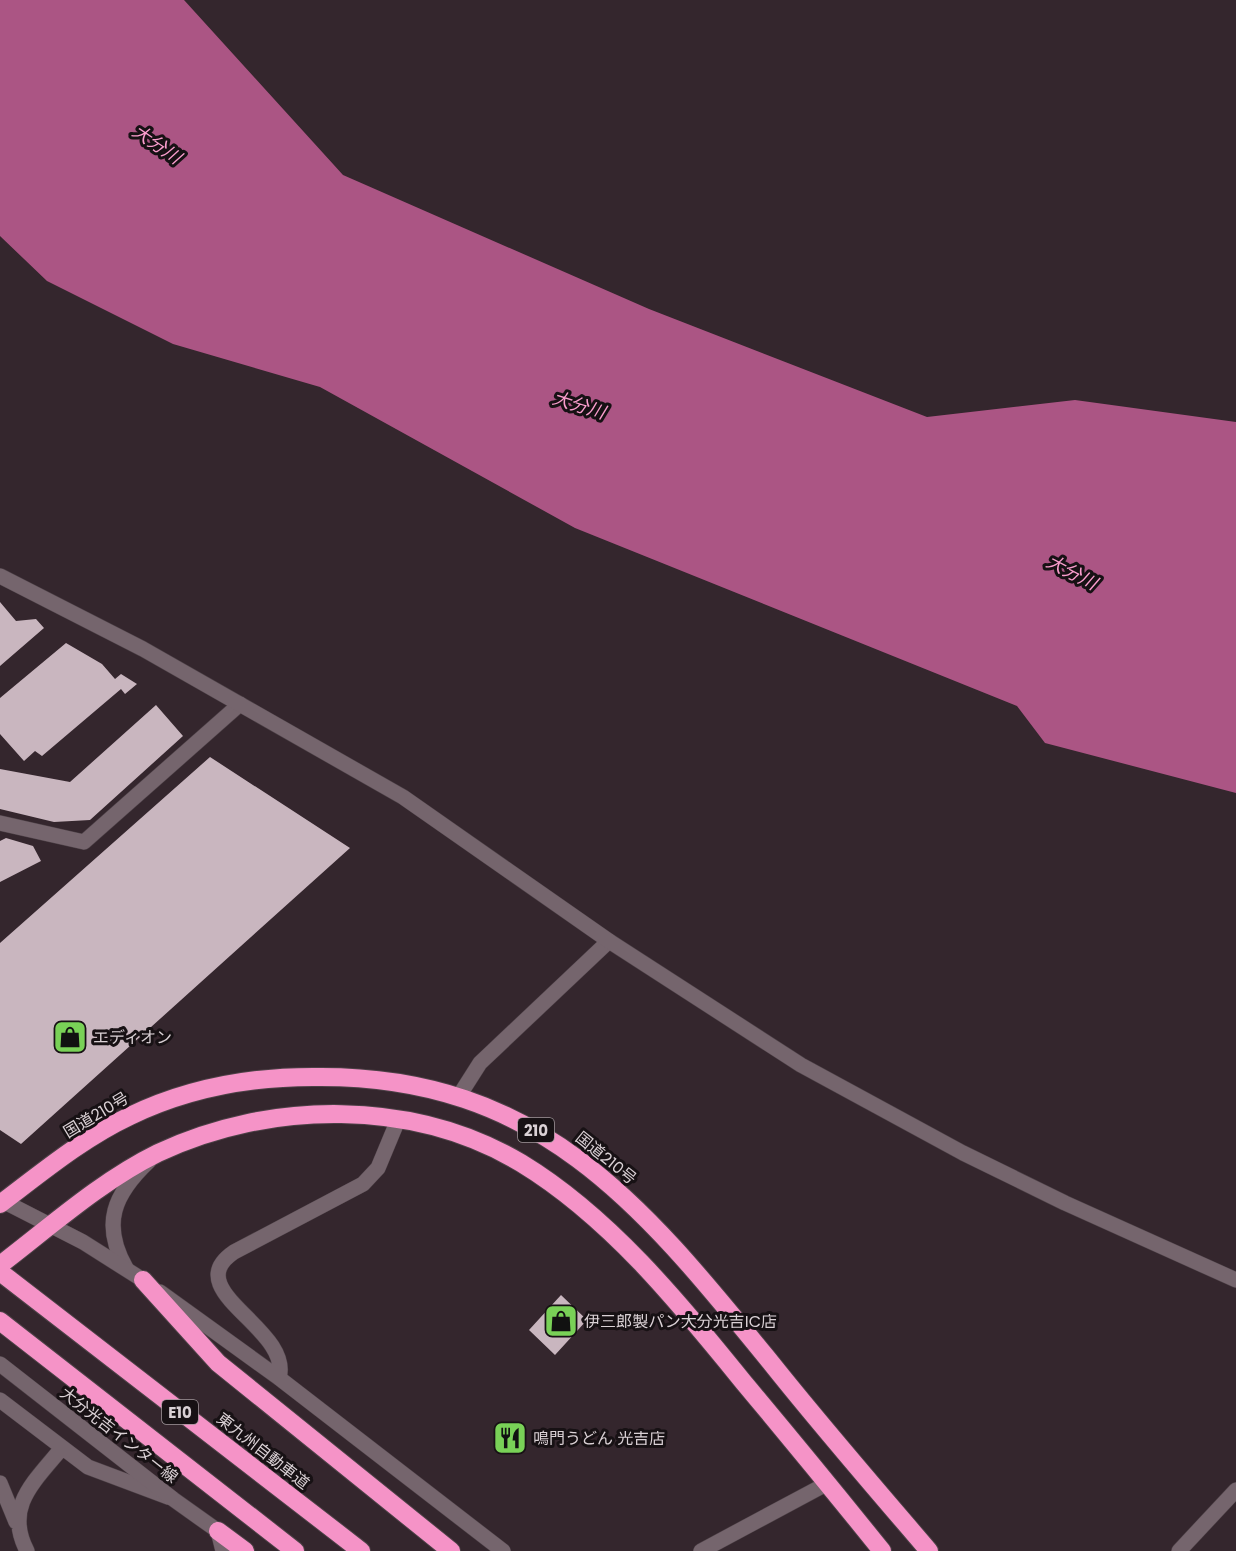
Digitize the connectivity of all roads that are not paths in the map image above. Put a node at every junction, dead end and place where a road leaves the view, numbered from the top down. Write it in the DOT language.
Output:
graph roads {
  1 [pos="0,576"];
  2 [pos="240,704"];
  3 [pos="0,823"];
  4 [pos="609,941"];
  5 [pos="459,1096"];
  6 [pos="398,1120"];
  7 [pos="158,1153"];
  8 [pos="1,1202"];
  9 [pos="51,1225"];
  10 [pos="0,1265"];
  11 [pos="126,1268"];
  12 [pos="0,1272"];
  13 [pos="143,1280"];
  14 [pos="1236,1280"];
  15 [pos="0,1321"];
  16 [pos="0,1365"];
  17 [pos="279,1378"];
  18 [pos="0,1400"];
  19 [pos="61,1449"];
  20 [pos="0,1483"];
  21 [pos="828,1484"];
  22 [pos="1236,1490"];
  23 [pos="173,1499"];
  24 [pos="16,1522"];
  25 [pos="218,1531"];
  26 [pos="27,1551"];
  27 [pos="223,1551"];
  28 [pos="245,1551"];
  29 [pos="295,1551"];
  30 [pos="361,1551"];
  31 [pos="451,1551"];
  32 [pos="503,1551"];
  33 [pos="701,1551"];
  34 [pos="882,1551"];
  35 [pos="929,1551"];
  36 [pos="1179,1551"];
  1 -- 2 [label="street"];
  2 -- 3 [label="street"];
  2 -- 4 [label="street"];
  4 -- 5 [label="street"];
  4 -- 14 [label="street"];
  5 -- 8 [label="highway, 国道210号 / 210"];
  5 -- 35 [label="highway, 国道210号 / 210"];
  6 -- 7 [label="highway, 210"];
  6 -- 17 [label="street"];
  6 -- 21 [label="highway, 210"];
  7 -- 9 [label="highway, 210"];
  7 -- 11 [label="street"];
  8 -- 9 [label="street"];
  9 -- 10 [label="highway, 210"];
  9 -- 11 [label="street"];
  11 -- 13 [label="street"];
  12 -- 30 [label="highway, 東九州自動車道 / E10"];
  13 -- 17 [label="street"];
  13 -- 31 [label="highway"];
  15 -- 29 [label="highway, E10"];
  16 -- 23 [label="street, 大分光吉インター線"];
  17 -- 32 [label="street"];
  18 -- 19 [label="street"];
  19 -- 23 [label="street"];
  19 -- 24 [label="street"];
  20 -- 24 [label="street"];
  21 -- 33 [label="street"];
  21 -- 34 [label="highway, 210"];
  22 -- 36 [label="street"];
  23 -- 25 [label="street, 大分光吉インター線"];
  24 -- 26 [label="street"];
  25 -- 27 [label="street"];
  25 -- 28 [label="highway"];
}
